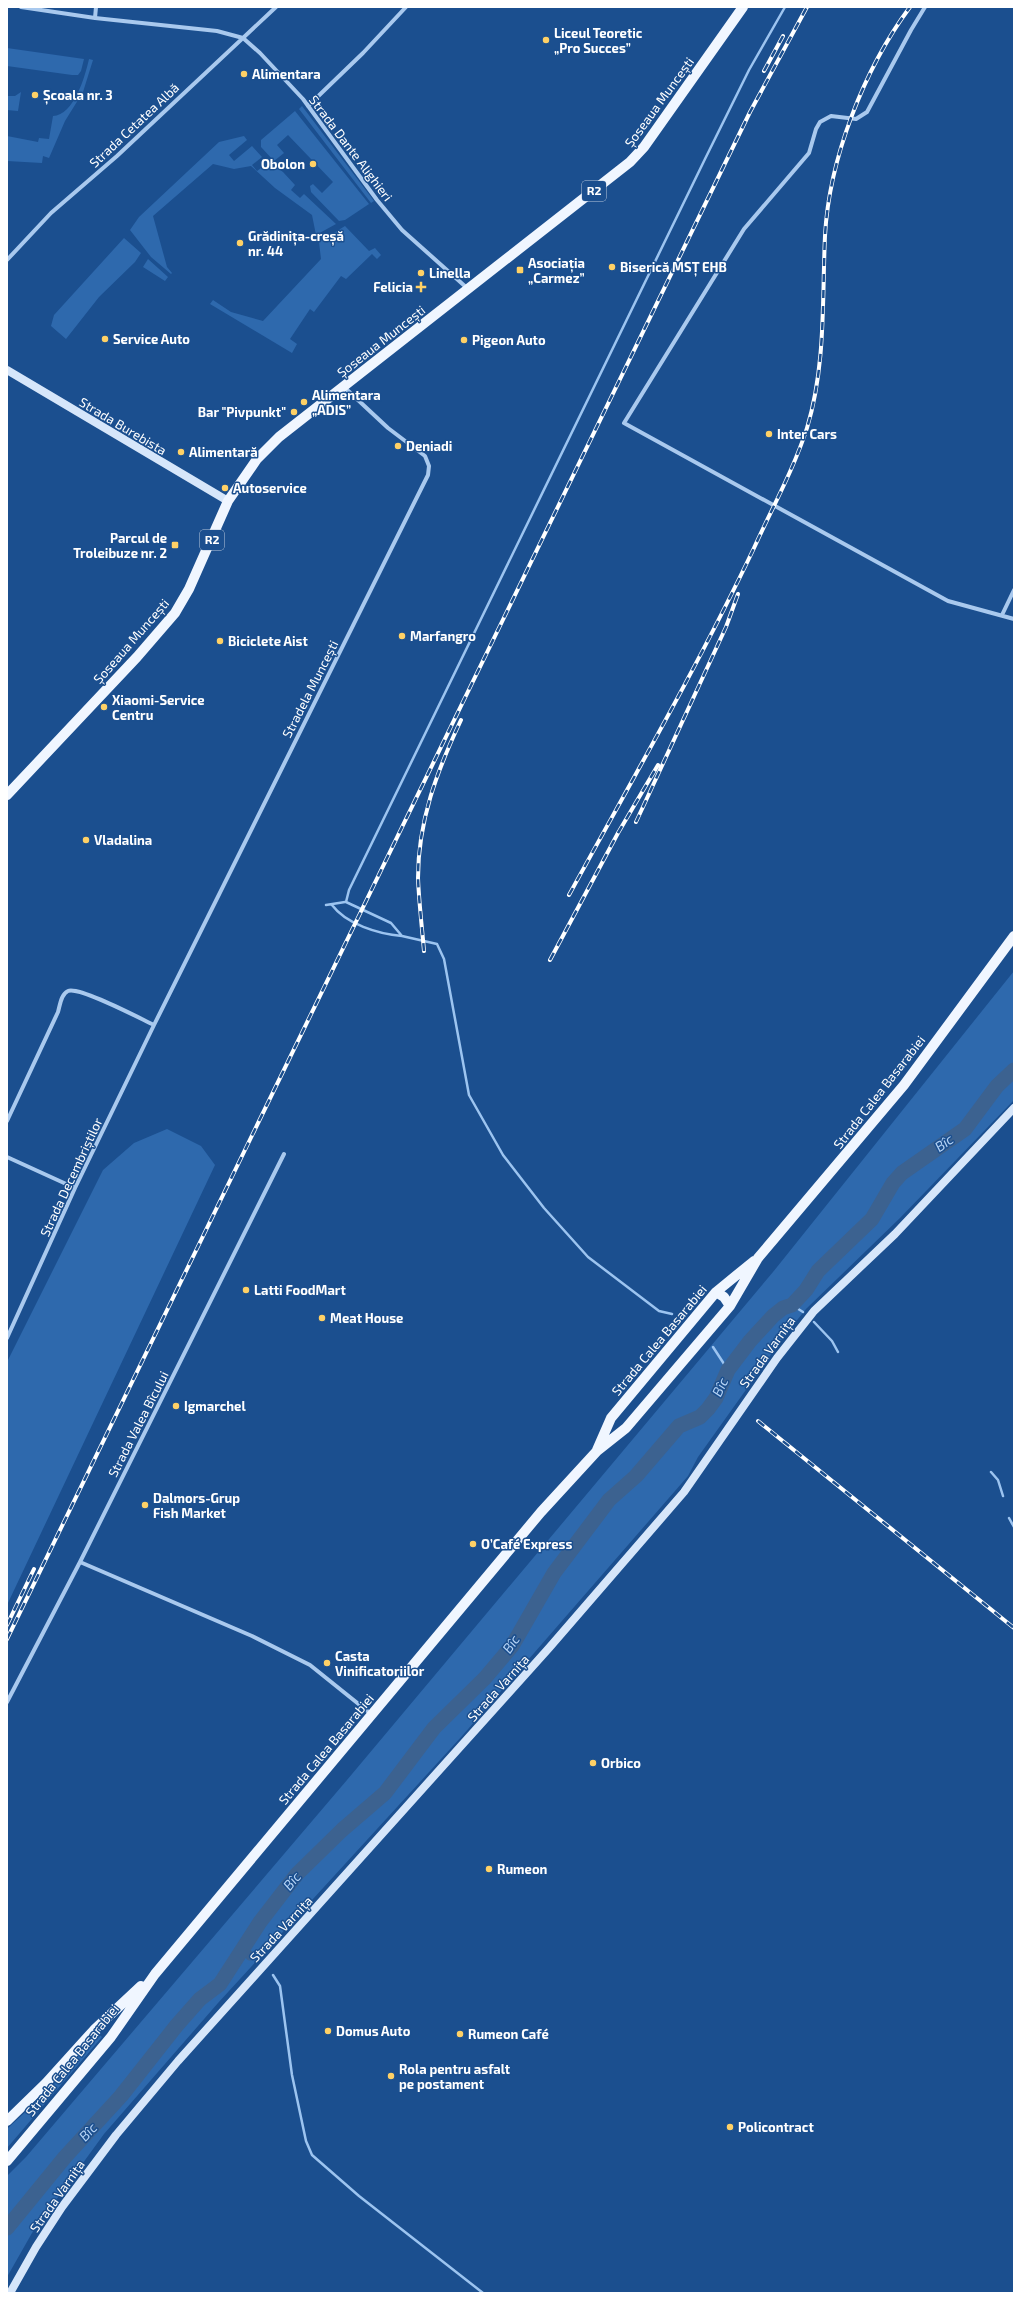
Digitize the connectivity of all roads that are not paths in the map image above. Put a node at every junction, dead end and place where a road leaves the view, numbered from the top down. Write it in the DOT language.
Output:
graph roads {
  1 [pos="21,7"];
  2 [pos="96,7"];
  3 [pos="276,7"];
  4 [pos="406,7"];
  5 [pos="743,7"];
  6 [pos="925,7"];
  7 [pos="95,18"];
  8 [pos="243,38"];
  9 [pos="308,106"];
  10 [pos="7,260"];
  11 [pos="469,289"];
  12 [pos="7,370"];
  13 [pos="344,387"];
  14 [pos="228,501"];
  15 [pos="1014,590"];
  16 [pos="1002,615"];
  17 [pos="1014,619"];
  18 [pos="7,795"];
  19 [pos="1014,936"];
  20 [pos="154,1025"];
  21 [pos="1014,1108"];
  22 [pos="7,1121"];
  23 [pos="284,1154"];
  24 [pos="7,1157"];
  25 [pos="75,1188"];
  26 [pos="758,1258"];
  27 [pos="716,1292"];
  28 [pos="730,1306"];
  29 [pos="7,1338"];
  30 [pos="636,1389"];
  31 [pos="649,1402"];
  32 [pos="597,1451"];
  33 [pos="80,1562"];
  34 [pos="7,1702"];
  35 [pos="371,1714"];
  36 [pos="155,1974"];
  37 [pos="7,2121"];
  38 [pos="7,2161"];
  39 [pos="10,2293"];
  1 -- 7 [label="street, Strada Dante Alighieri"];
  2 -- 7 [label="street"];
  3 -- 8 [label="street, Strada Cetatea Albă"];
  4 -- 9 [label="street"];
  5 -- 11 [label="main road, Șoseaua Muncești / R2"];
  6 -- 16 [label="street"];
  7 -- 8 [label="street, Strada Dante Alighieri"];
  8 -- 9 [label="street, Strada Dante Alighieri"];
  8 -- 10 [label="street, Strada Cetatea Albă"];
  9 -- 11 [label="street, Strada Dante Alighieri"];
  11 -- 13 [label="main road, Șoseaua Muncești / R2"];
  12 -- 14 [label="street, Strada Burebista"];
  13 -- 14 [label="main road, Șoseaua Muncești / R2"];
  13 -- 20 [label="street, Stradela Muncești"];
  14 -- 18 [label="main road, Șoseaua Muncești / R2"];
  15 -- 16 [label="street"];
  16 -- 17 [label="street"];
  19 -- 26 [label="main road, Strada Calea Basarabiei"];
  20 -- 22 [label="street"];
  20 -- 25 [label="street, Strada Decembriștilor"];
  21 -- 39 [label="street, Strada Varnița"];
  23 -- 33 [label="street, Strada Valea Bîcului"];
  24 -- 25 [label="street"];
  25 -- 29 [label="street, Strada Decembriștilor"];
  26 -- 27 [label="main road, Strada Calea Basarabiei"];
  26 -- 28 [label="main road, Strada Calea Basarabiei"];
  27 -- 28 [label="main road"];
  27 -- 30 [label="main road, Strada Calea Basarabiei"];
  28 -- 31 [label="main road, Strada Calea Basarabiei"];
  30 -- 31 [label="main road"];
  30 -- 32 [label="main road, Strada Calea Basarabiei"];
  31 -- 32 [label="main road, Strada Calea Basarabiei"];
  32 -- 35 [label="main road, Strada Calea Basarabiei"];
  33 -- 34 [label="street, Strada Valea Bîcului"];
  33 -- 35 [label="street"];
  35 -- 36 [label="main road, Strada Calea Basarabiei"];
  36 -- 37 [label="main road, Strada Calea Basarabiei"];
  36 -- 38 [label="main road, Strada Calea Basarabiei"];
}
